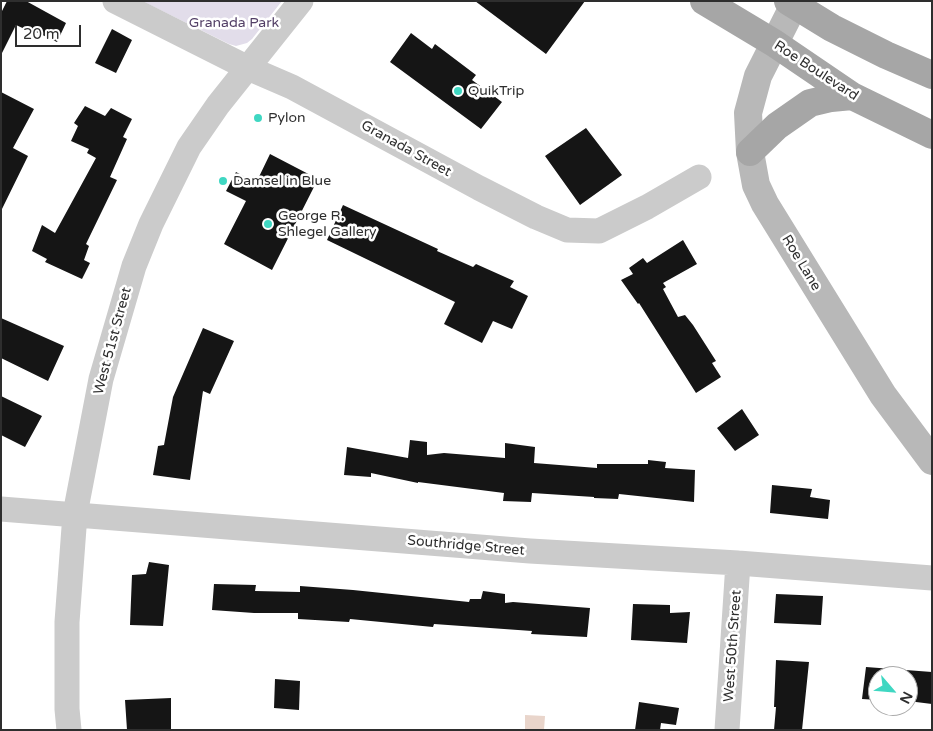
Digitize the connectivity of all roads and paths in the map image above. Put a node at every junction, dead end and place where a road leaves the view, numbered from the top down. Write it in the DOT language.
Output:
graph roads {
  1 [pos="115,1"];
  2 [pos="301,1"];
  3 [pos="704,1"];
  4 [pos="793,2"];
  5 [pos="774,44"];
  6 [pos="248,68"];
  7 [pos="932,74"];
  8 [pos="852,96"];
  9 [pos="932,135"];
  10 [pos="750,152"];
  11 [pos="699,177"];
  12 [pos="932,460"];
  13 [pos="1,509"];
  14 [pos="75,514"];
  15 [pos="738,562"];
  16 [pos="932,578"];
  17 [pos="69,730"];
  18 [pos="727,730"];
  1 -- 6 [label="street, Granada Street"];
  2 -- 6 [label="street, West 51st Street"];
  3 -- 5 [label="main road, Roe Boulevard"];
  4 -- 5 [label="street, Roe Lane"];
  4 -- 7 [label="main road"];
  5 -- 8 [label="main road, Roe Boulevard"];
  5 -- 10 [label="street, Roe Lane"];
  6 -- 11 [label="street, Granada Street"];
  6 -- 14 [label="street, West 51st Street"];
  8 -- 9 [label="main road, Roe Boulevard"];
  8 -- 10 [label="main road"];
  10 -- 12 [label="street, Roe Lane"];
  13 -- 14 [label="street, Southridge Street"];
  14 -- 15 [label="street, Southridge Street"];
  14 -- 17 [label="street, West 51st Street"];
  15 -- 16 [label="street, Southridge Street"];
  15 -- 18 [label="street, West 50th Street"];
}
